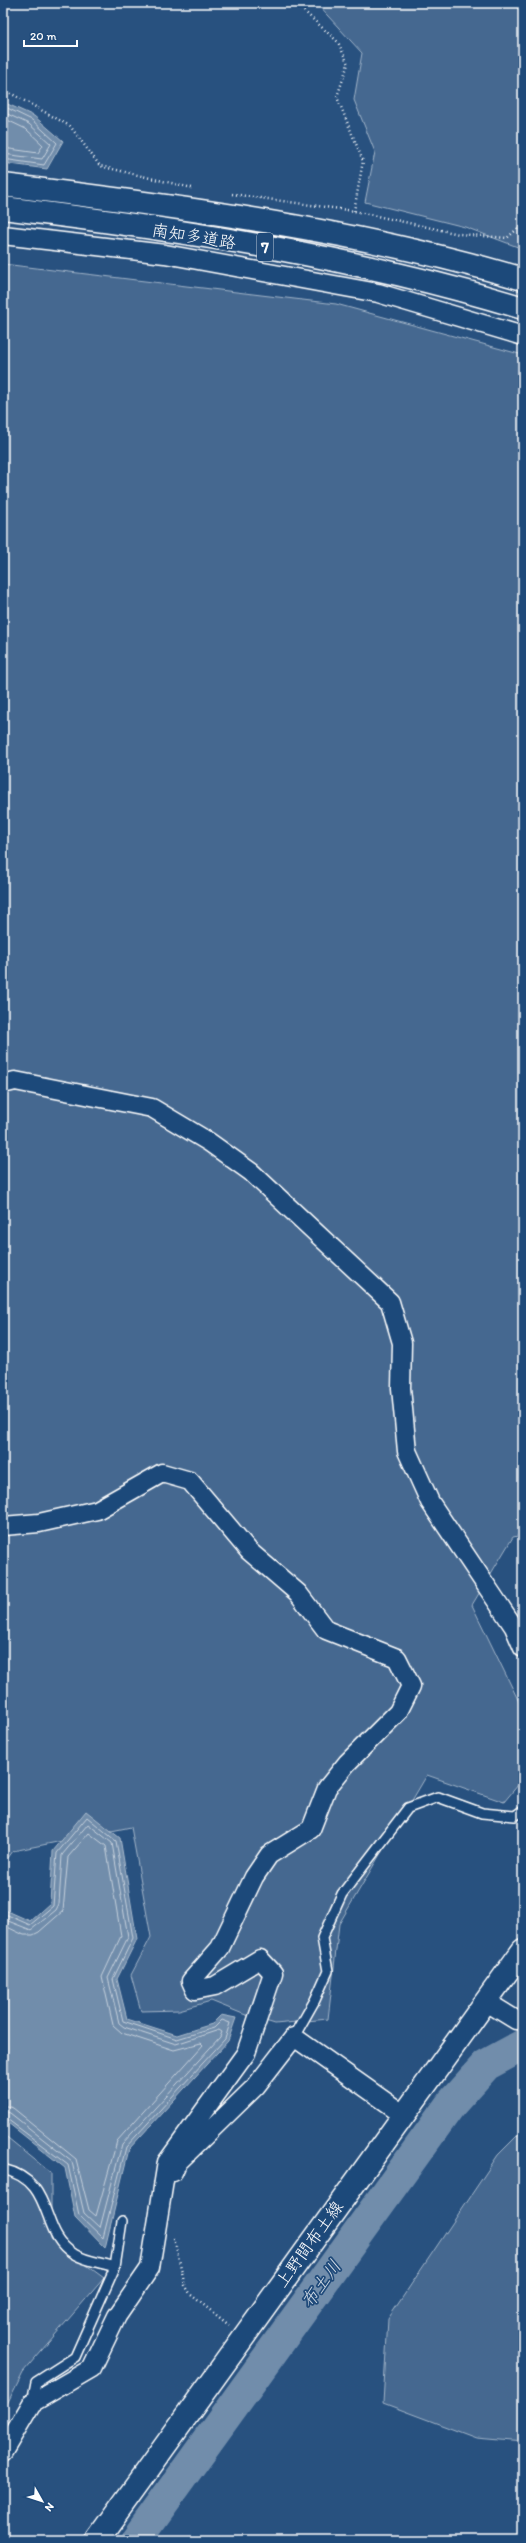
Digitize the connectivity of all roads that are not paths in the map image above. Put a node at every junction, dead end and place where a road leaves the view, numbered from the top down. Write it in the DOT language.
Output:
graph roads {
  1 [pos="3,185"];
  2 [pos="3,208"];
  3 [pos="3,235"];
  4 [pos="523,279"];
  5 [pos="523,308"];
  6 [pos="523,336"];
  7 [pos="3,1084"];
  8 [pos="3,1526"];
  9 [pos="523,1648"];
  10 [pos="523,1810"];
  11 [pos="523,1950"];
  12 [pos="485,2001"];
  13 [pos="523,2020"];
  14 [pos="294,2036"];
  15 [pos="403,2114"];
  16 [pos="3,2169"];
  17 [pos="164,2192"];
  18 [pos="122,2221"];
  19 [pos="115,2267"];
  20 [pos="32,2403"];
  21 [pos="3,2452"];
  22 [pos="101,2539"];
  1 -- 4 [label="main road, 南知多道路 / 7"];
  2 -- 5 [label="main road, 南知多道路 / 7"];
  3 -- 6 [label="street"];
  7 -- 9 [label="street"];
  8 -- 17 [label="street"];
  10 -- 14 [label="lane"];
  11 -- 12 [label="main road, 上野間布土線"];
  12 -- 13 [label="street"];
  12 -- 15 [label="main road, 上野間布土線"];
  14 -- 15 [label="street"];
  14 -- 17 [label="street"];
  15 -- 22 [label="main road, 上野間布土線"];
  16 -- 19 [label="lane"];
  17 -- 20 [label="street"];
  18 -- 19 [label="lane"];
  19 -- 20 [label="lane"];
  20 -- 21 [label="street"];
}
